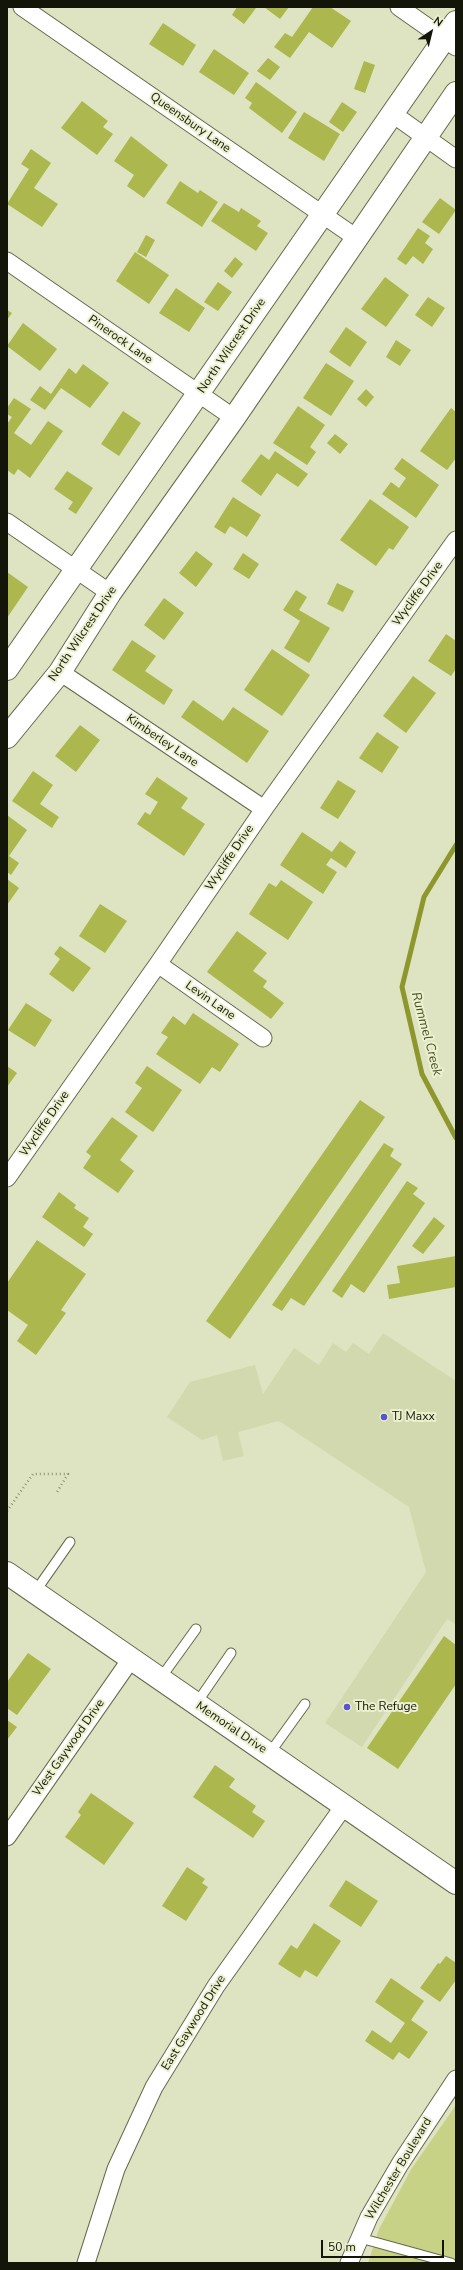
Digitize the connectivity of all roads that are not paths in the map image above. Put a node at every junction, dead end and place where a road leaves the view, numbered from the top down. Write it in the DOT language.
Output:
graph roads {
  1 [pos="22,7"];
  2 [pos="399,7"];
  3 [pos="452,36"];
  4 [pos="456,93"];
  5 [pos="393,114"];
  6 [pos="427,138"];
  7 [pos="456,159"];
  8 [pos="322,214"];
  9 [pos="358,239"];
  10 [pos="7,261"];
  11 [pos="199,394"];
  12 [pos="234,418"];
  13 [pos="7,522"];
  14 [pos="456,540"];
  15 [pos="76,569"];
  16 [pos="110,593"];
  17 [pos="7,669"];
  18 [pos="60,672"];
  19 [pos="7,737"];
  20 [pos="264,809"];
  21 [pos="158,964"];
  22 [pos="263,1038"];
  23 [pos="7,1178"];
  24 [pos="70,1542"];
  25 [pos="7,1573"];
  26 [pos="35,1593"];
  27 [pos="196,1629"];
  28 [pos="231,1653"];
  29 [pos="131,1660"];
  30 [pos="160,1679"];
  31 [pos="196,1704"];
  32 [pos="305,1704"];
  33 [pos="269,1754"];
  34 [pos="344,1806"];
  35 [pos="7,1837"];
  36 [pos="456,1883"];
  37 [pos="456,2079"];
  38 [pos="360,2238"];
  39 [pos="420,2259"];
  40 [pos="86,2263"];
  41 [pos="349,2263"];
  42 [pos="451,2263"];
  1 -- 8 [label="street, Queensbury Lane"];
  2 -- 3 [label="street"];
  3 -- 5 [label="main road, North Wilcrest Drive"];
  4 -- 6 [label="main road, North Wilcrest Drive"];
  5 -- 6 [label="street"];
  5 -- 8 [label="main road, North Wilcrest Drive"];
  6 -- 7 [label="street"];
  6 -- 9 [label="main road, North Wilcrest Drive"];
  8 -- 9 [label="street, Queensbury Lane"];
  8 -- 11 [label="main road, North Wilcrest Drive"];
  9 -- 12 [label="main road, North Wilcrest Drive"];
  10 -- 11 [label="street, Pinerock Lane"];
  11 -- 12 [label="street, Pinerock Lane"];
  11 -- 15 [label="main road, North Wilcrest Drive"];
  12 -- 16 [label="main road, North Wilcrest Drive"];
  13 -- 15 [label="street"];
  14 -- 20 [label="street, Wycliffe Drive"];
  15 -- 16 [label="street"];
  15 -- 17 [label="main road, North Wilcrest Drive"];
  16 -- 18 [label="main road, North Wilcrest Drive"];
  18 -- 19 [label="main road, North Wilcrest Drive"];
  18 -- 20 [label="street, Kimberley Lane"];
  20 -- 21 [label="street, Wycliffe Drive"];
  21 -- 22 [label="street, Levin Lane"];
  21 -- 23 [label="street, Wycliffe Drive"];
  24 -- 26 [label="lane"];
  25 -- 26 [label="main road, Memorial Drive"];
  26 -- 29 [label="main road, Memorial Drive"];
  27 -- 30 [label="lane"];
  28 -- 31 [label="lane"];
  29 -- 30 [label="main road, Memorial Drive"];
  29 -- 35 [label="street, West Gaywood Drive"];
  30 -- 31 [label="main road, Memorial Drive"];
  31 -- 33 [label="main road, Memorial Drive"];
  32 -- 33 [label="lane"];
  33 -- 34 [label="main road, Memorial Drive"];
  34 -- 36 [label="main road, Memorial Drive"];
  34 -- 40 [label="street, East Gaywood Drive"];
  37 -- 38 [label="street, Wilchester Boulevard"];
  38 -- 39 [label="lane"];
  38 -- 41 [label="street, Wilchester Boulevard"];
  39 -- 42 [label="lane"];
}
